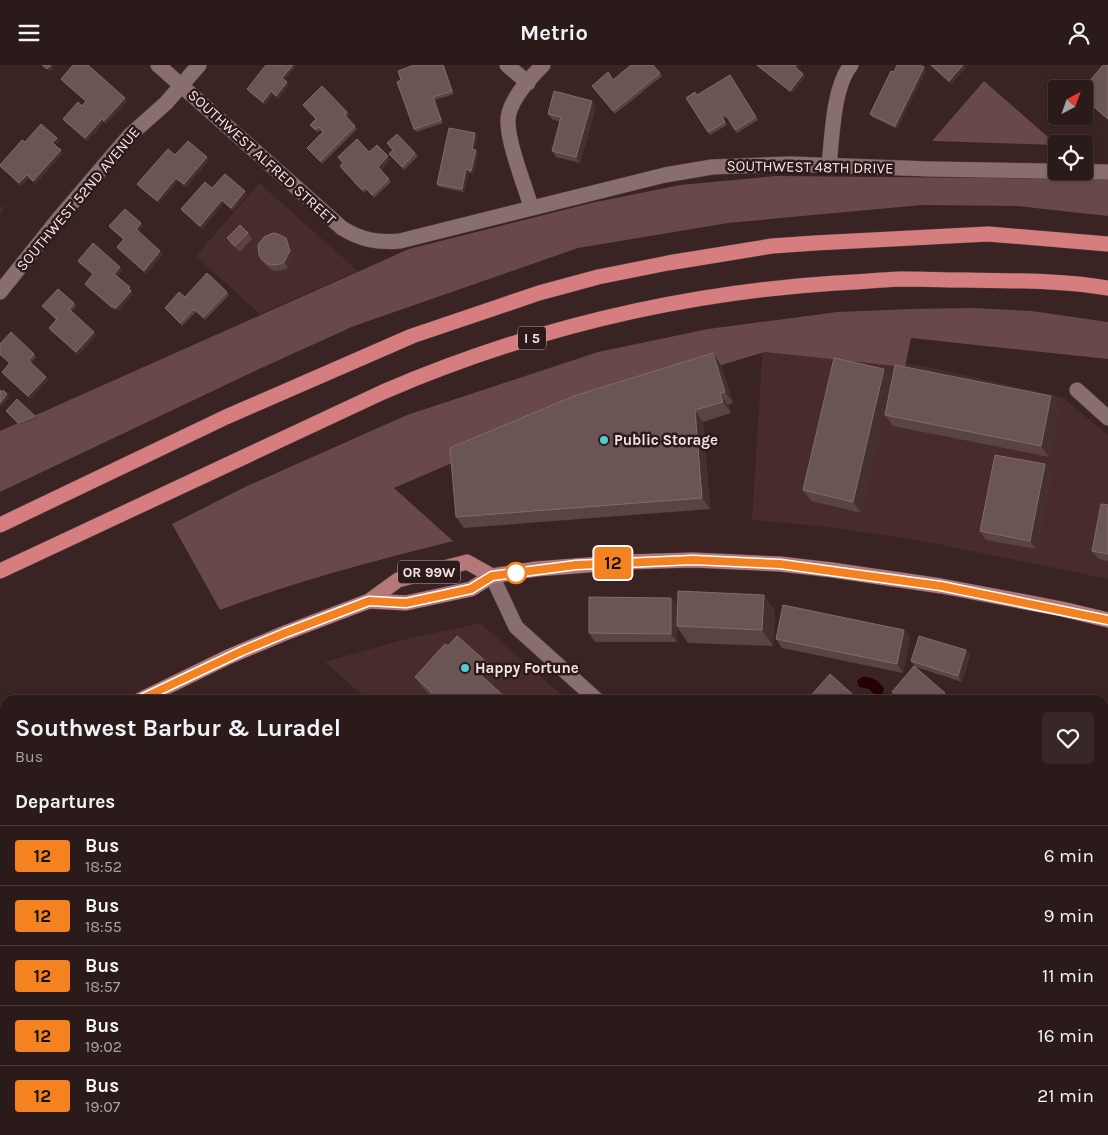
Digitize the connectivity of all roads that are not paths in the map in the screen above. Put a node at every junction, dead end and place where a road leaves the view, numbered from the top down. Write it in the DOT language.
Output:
graph roads {
  1 [pos="158,65"];
  2 [pos="199,65"];
  3 [pos="507,65"];
  4 [pos="543,65"];
  5 [pos="851,65"];
  6 [pos="528,83"];
  7 [pos="181,86"];
  8 [pos="829,166"];
  9 [pos="1108,172"];
  10 [pos="532,207"];
  11 [pos="371,241"];
  12 [pos="1108,244"];
  13 [pos="1108,288"];
  14 [pos="0,292"];
  15 [pos="1077,390"];
  16 [pos="1108,417"];
  17 [pos="0,525"];
  18 [pos="0,571"];
  19 [pos="492,576"];
  20 [pos="369,601"];
  21 [pos="1108,620"];
  22 [pos="150,695"];
  23 [pos="591,695"];
  1 -- 7 [label="street, SOUTHWEST ALFRED STREET"];
  2 -- 7 [label="street, SOUTHWEST 52ND AVENUE"];
  3 -- 6 [label="street"];
  4 -- 6 [label="street"];
  5 -- 8 [label="street"];
  6 -- 10 [label="street"];
  7 -- 11 [label="street, SOUTHWEST ALFRED STREET"];
  7 -- 14 [label="street, SOUTHWEST 52ND AVENUE"];
  8 -- 9 [label="street, SOUTHWEST 48TH DRIVE"];
  8 -- 10 [label="street, SOUTHWEST 48TH DRIVE"];
  10 -- 11 [label="street, SOUTHWEST 48TH DRIVE"];
  12 -- 17 [label="highway"];
  13 -- 18 [label="highway, I 5"];
  15 -- 16 [label="street"];
  19 -- 20 [label="main road, OR 99W"];
  19 -- 20 [label="main road, OR 99W"];
  19 -- 21 [label="main road, OR 99W"];
  19 -- 23 [label="street"];
  20 -- 22 [label="main road, OR 99W"];
}
